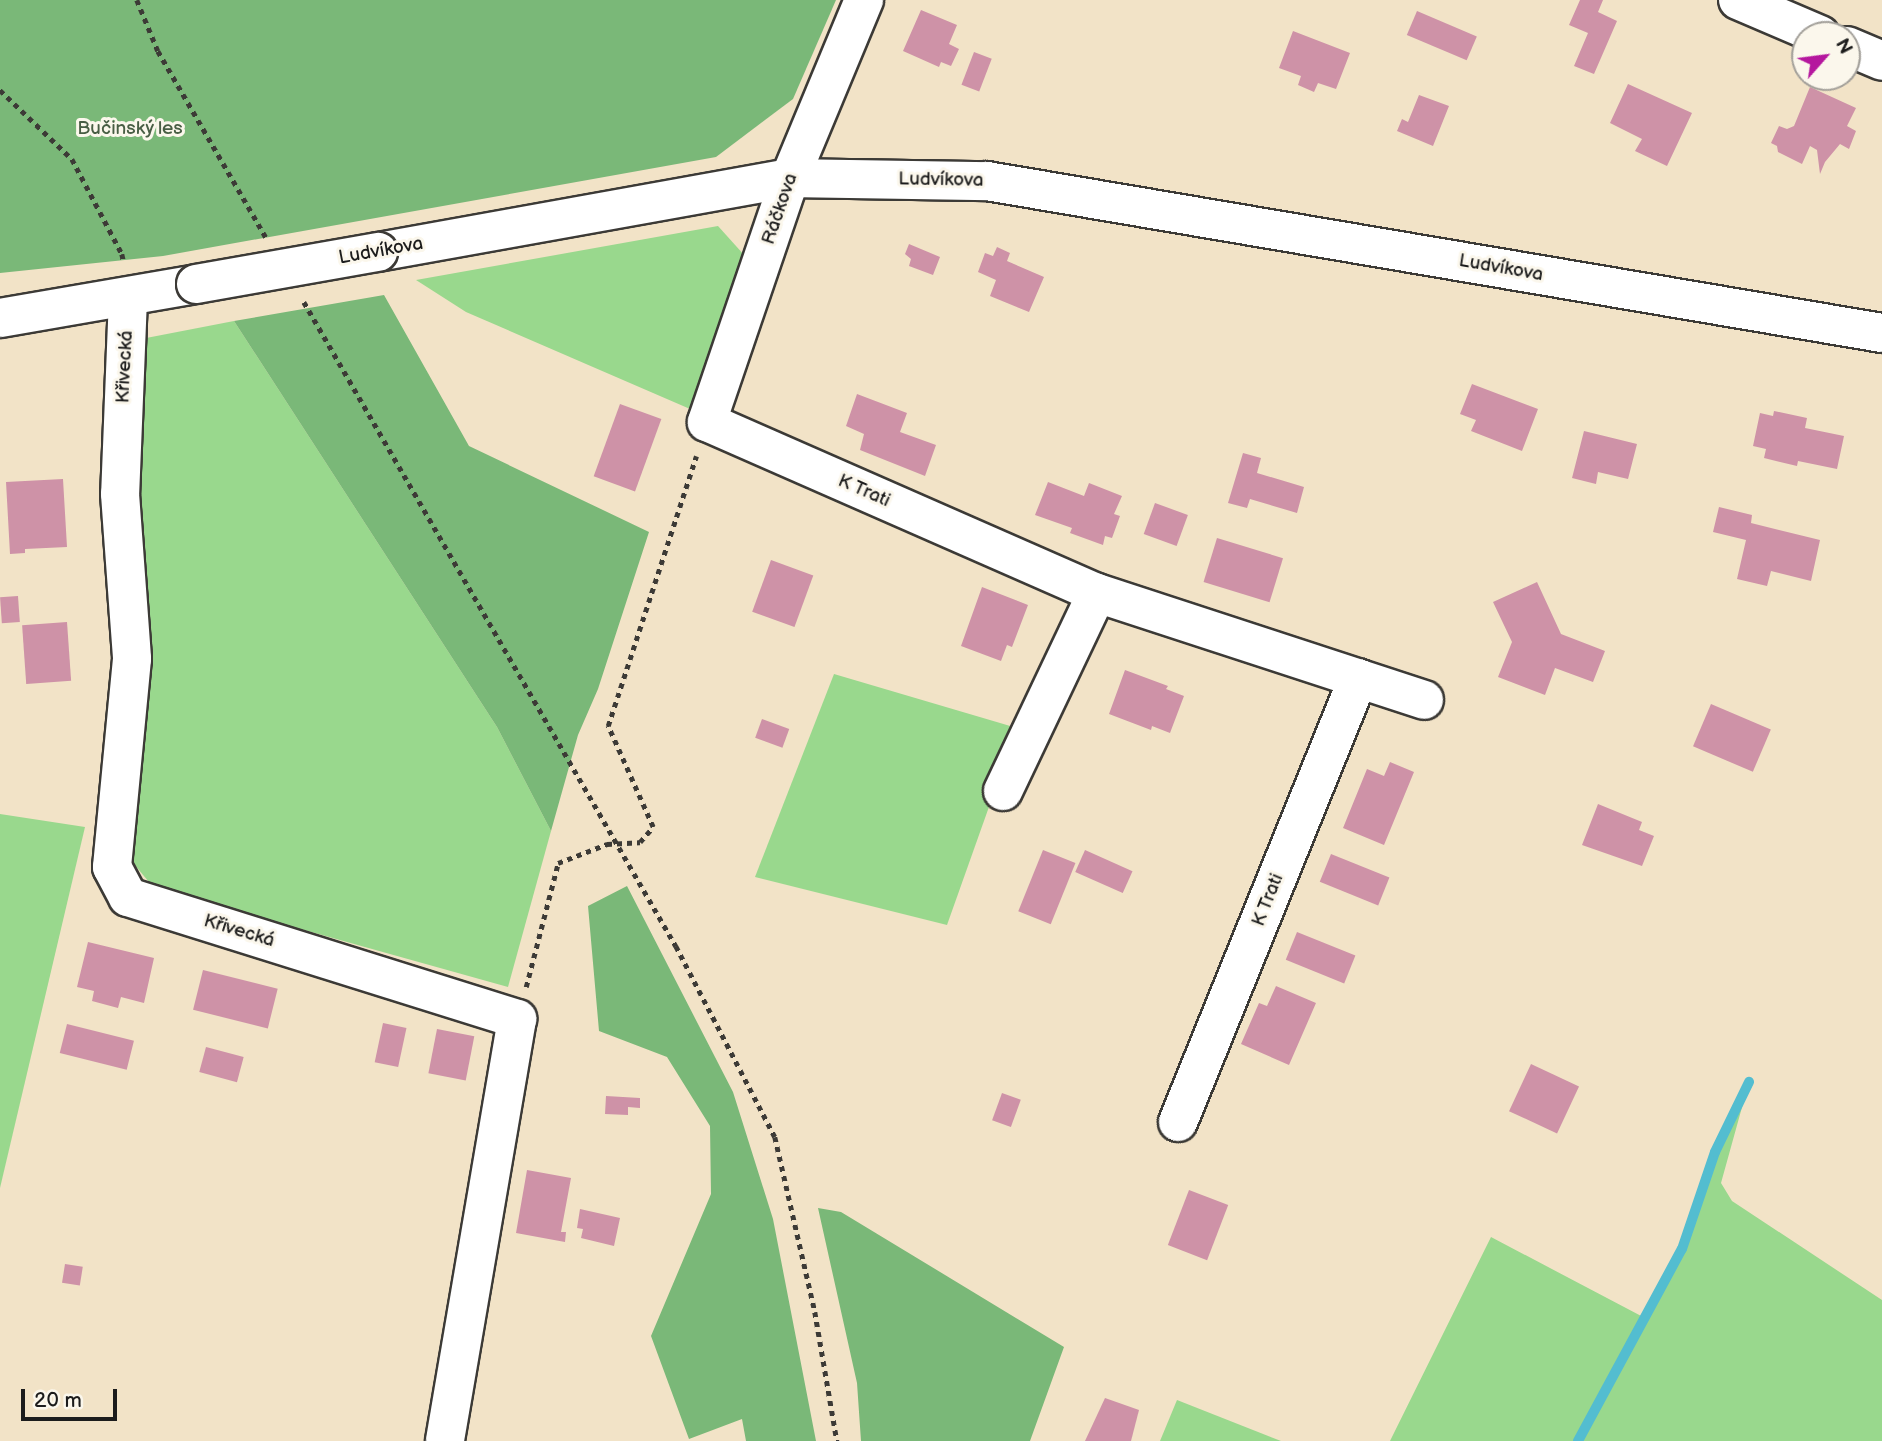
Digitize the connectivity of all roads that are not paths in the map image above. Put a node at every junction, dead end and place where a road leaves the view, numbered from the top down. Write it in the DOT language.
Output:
graph roads {
  1 [pos="863,0"];
  2 [pos="1738,0"];
  3 [pos="1791,22"];
  4 [pos="1861,52"];
  5 [pos="1882,61"];
  6 [pos="790,178"];
  7 [pos="128,298"];
  8 [pos="0,318"];
  9 [pos="1882,333"];
  10 [pos="707,422"];
  11 [pos="1097,593"];
  12 [pos="1358,678"];
  13 [pos="1424,700"];
  14 [pos="1003,791"];
  15 [pos="1178,1122"];
  16 [pos="445,1441"];
  1 -- 6 [label="street, Ráčkova"];
  2 -- 3 [label="street"];
  4 -- 5 [label="street"];
  6 -- 7 [label="street, Ludvíkova, bridge"];
  6 -- 9 [label="street, Ludvíkova"];
  6 -- 10 [label="street, Ráčkova"];
  7 -- 8 [label="street, Ludvíkova"];
  7 -- 16 [label="street, Křivecká"];
  10 -- 11 [label="street, K Trati"];
  11 -- 12 [label="street, K Trati"];
  11 -- 14 [label="street"];
  12 -- 13 [label="street, K Trati"];
  12 -- 15 [label="street, K Trati"];
}
